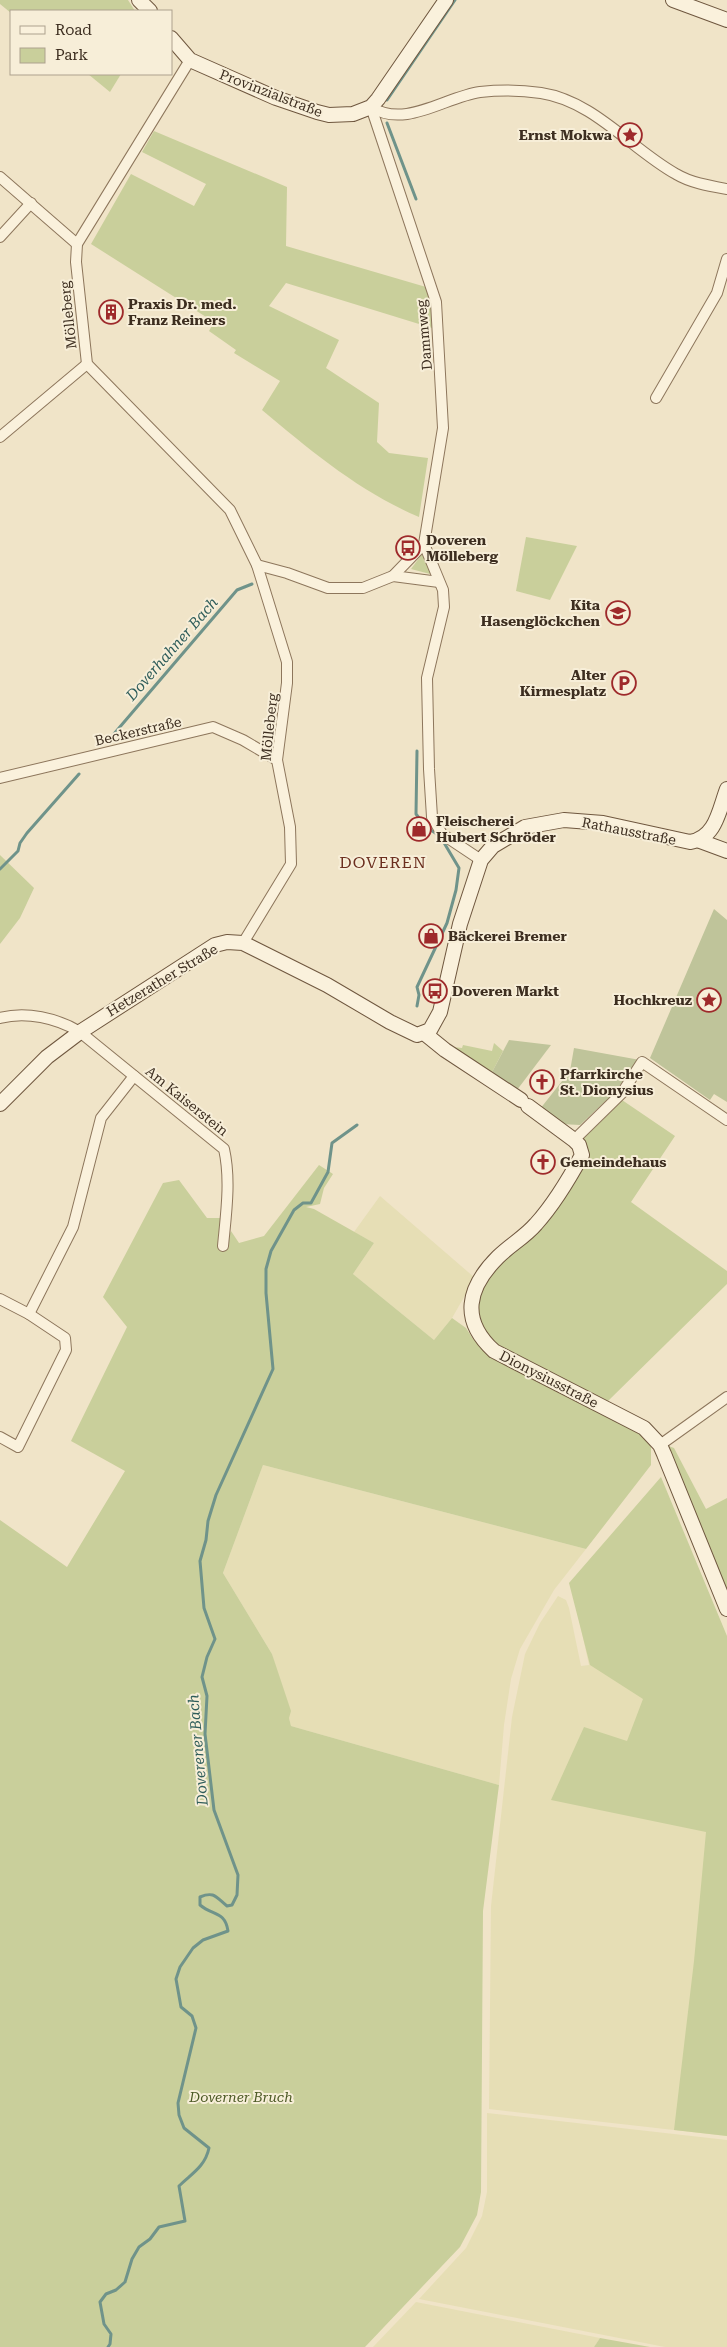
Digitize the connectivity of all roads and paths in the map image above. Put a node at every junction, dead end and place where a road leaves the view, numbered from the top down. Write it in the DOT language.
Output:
graph roads {
  1 [pos="139,0"];
  2 [pos="446,0"];
  3 [pos="673,0"];
  4 [pos="149,10"];
  5 [pos="727,20"];
  6 [pos="172,39"];
  7 [pos="190,60"];
  8 [pos="375,110"];
  9 [pos="0,177"];
  10 [pos="727,188"];
  11 [pos="30,203"];
  12 [pos="0,238"];
  13 [pos="77,244"];
  14 [pos="727,259"];
  15 [pos="87,364"];
  16 [pos="656,398"];
  17 [pos="0,438"];
  18 [pos="424,544"];
  19 [pos="257,565"];
  20 [pos="393,576"];
  21 [pos="439,582"];
  22 [pos="277,760"];
  23 [pos="0,778"];
  24 [pos="727,789"];
  25 [pos="700,841"];
  26 [pos="727,851"];
  27 [pos="481,860"];
  28 [pos="243,943"];
  29 [pos="0,1018"];
  30 [pos="80,1032"];
  31 [pos="424,1033"];
  32 [pos="134,1076"];
  33 [pos="0,1104"];
  34 [pos="727,1120"];
  35 [pos="574,1140"];
  36 [pos="223,1246"];
  37 [pos="0,1300"];
  38 [pos="29,1314"];
  39 [pos="727,1397"];
  40 [pos="0,1437"];
  41 [pos="660,1445"];
  42 [pos="727,1609"];
  1 -- 4 [label="street"];
  2 -- 8 [label="street"];
  3 -- 5 [label="street"];
  6 -- 7 [label="street, Provinzialstraße"];
  7 -- 8 [label="street, Provinzialstraße"];
  7 -- 13 [label="street"];
  8 -- 10 [label="street"];
  8 -- 18 [label="street, Dammweg"];
  9 -- 11 [label="street"];
  11 -- 12 [label="street"];
  11 -- 13 [label="street"];
  13 -- 15 [label="street, Mölleberg"];
  14 -- 16 [label="street"];
  15 -- 17 [label="street"];
  15 -- 19 [label="street, Mölleberg"];
  18 -- 20 [label="street"];
  18 -- 21 [label="street"];
  19 -- 20 [label="street"];
  19 -- 22 [label="street, Mölleberg"];
  20 -- 21 [label="street"];
  21 -- 27 [label="street"];
  22 -- 23 [label="street, Beckerstraße"];
  22 -- 28 [label="street, Mölleberg"];
  24 -- 25 [label="street"];
  25 -- 26 [label="street, Rathausstraße"];
  25 -- 27 [label="street, Rathausstraße"];
  27 -- 31 [label="street"];
  28 -- 30 [label="street, Hetzerather Straße"];
  28 -- 31 [label="street"];
  29 -- 30 [label="street, Am Kaiserstein"];
  30 -- 32 [label="street, Am Kaiserstein"];
  30 -- 33 [label="street, Hetzerather Straße"];
  31 -- 35 [label="street"];
  32 -- 36 [label="street, Am Kaiserstein"];
  32 -- 38 [label="street"];
  34 -- 35 [label="street"];
  35 -- 41 [label="street, Dionysiusstraße"];
  37 -- 38 [label="street"];
  38 -- 40 [label="street"];
  39 -- 41 [label="street"];
  41 -- 42 [label="street, Dionysiusstraße"];
}
